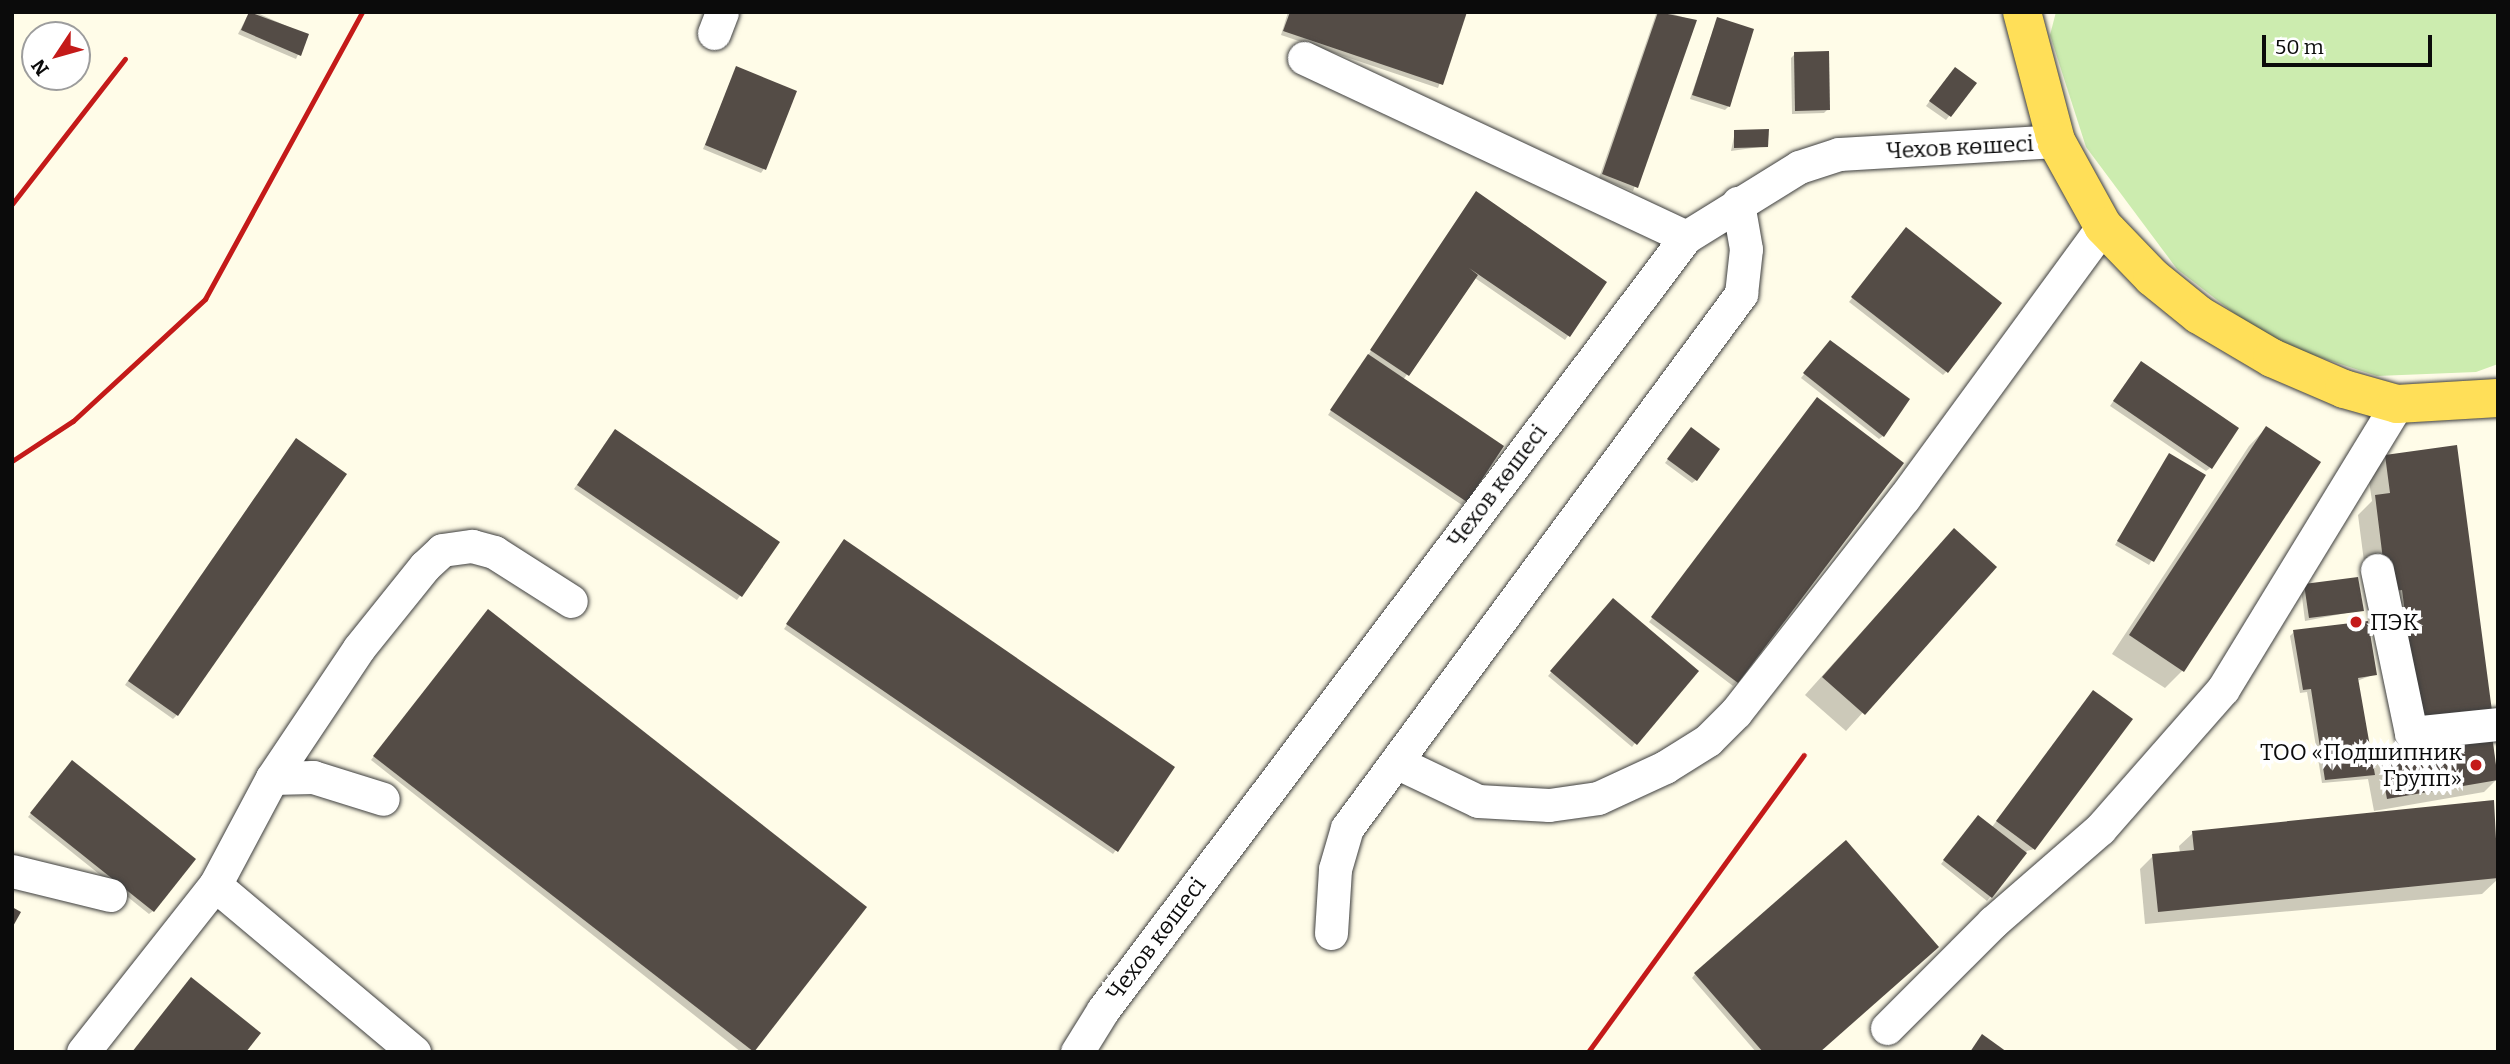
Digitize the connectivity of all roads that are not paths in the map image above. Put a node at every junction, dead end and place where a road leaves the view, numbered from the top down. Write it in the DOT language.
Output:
graph roads {
  1 [pos="2022,12"];
  2 [pos="2038,12"];
  3 [pos="1304,58"];
  4 [pos="2041,92"];
  5 [pos="2056,141"];
  6 [pos="1738,203"];
  7 [pos="2103,226"];
  8 [pos="1686,237"];
  9 [pos="2498,398"];
  10 [pos="2397,404"];
  11 [pos="2376,570"];
  12 [pos="571,601"];
  13 [pos="2498,724"];
  14 [pos="1396,762"];
  15 [pos="272,778"];
  16 [pos="383,799"];
  17 [pos="12,871"];
  18 [pos="215,885"];
  19 [pos="110,895"];
  20 [pos="1331,933"];
  21 [pos="1887,1028"];
  22 [pos="83,1052"];
  23 [pos="414,1052"];
  24 [pos="1077,1052"];
  1 -- 4 [label="main road"];
  2 -- 4 [label="main road"];
  3 -- 8 [label="lane"];
  4 -- 5 [label="main road"];
  5 -- 6 [label="lane, Чехов көшесі"];
  5 -- 7 [label="main road"];
  6 -- 8 [label="lane, Чехов көшесі"];
  6 -- 14 [label="lane"];
  7 -- 10 [label="main road"];
  7 -- 14 [label="lane"];
  8 -- 24 [label="lane, Чехов көшесі"];
  9 -- 10 [label="main road"];
  10 -- 21 [label="lane"];
  11 -- 13 [label="lane"];
  12 -- 15 [label="lane"];
  14 -- 20 [label="lane"];
  15 -- 16 [label="lane"];
  15 -- 18 [label="lane"];
  17 -- 19 [label="lane"];
  18 -- 22 [label="lane"];
  18 -- 23 [label="lane"];
}
